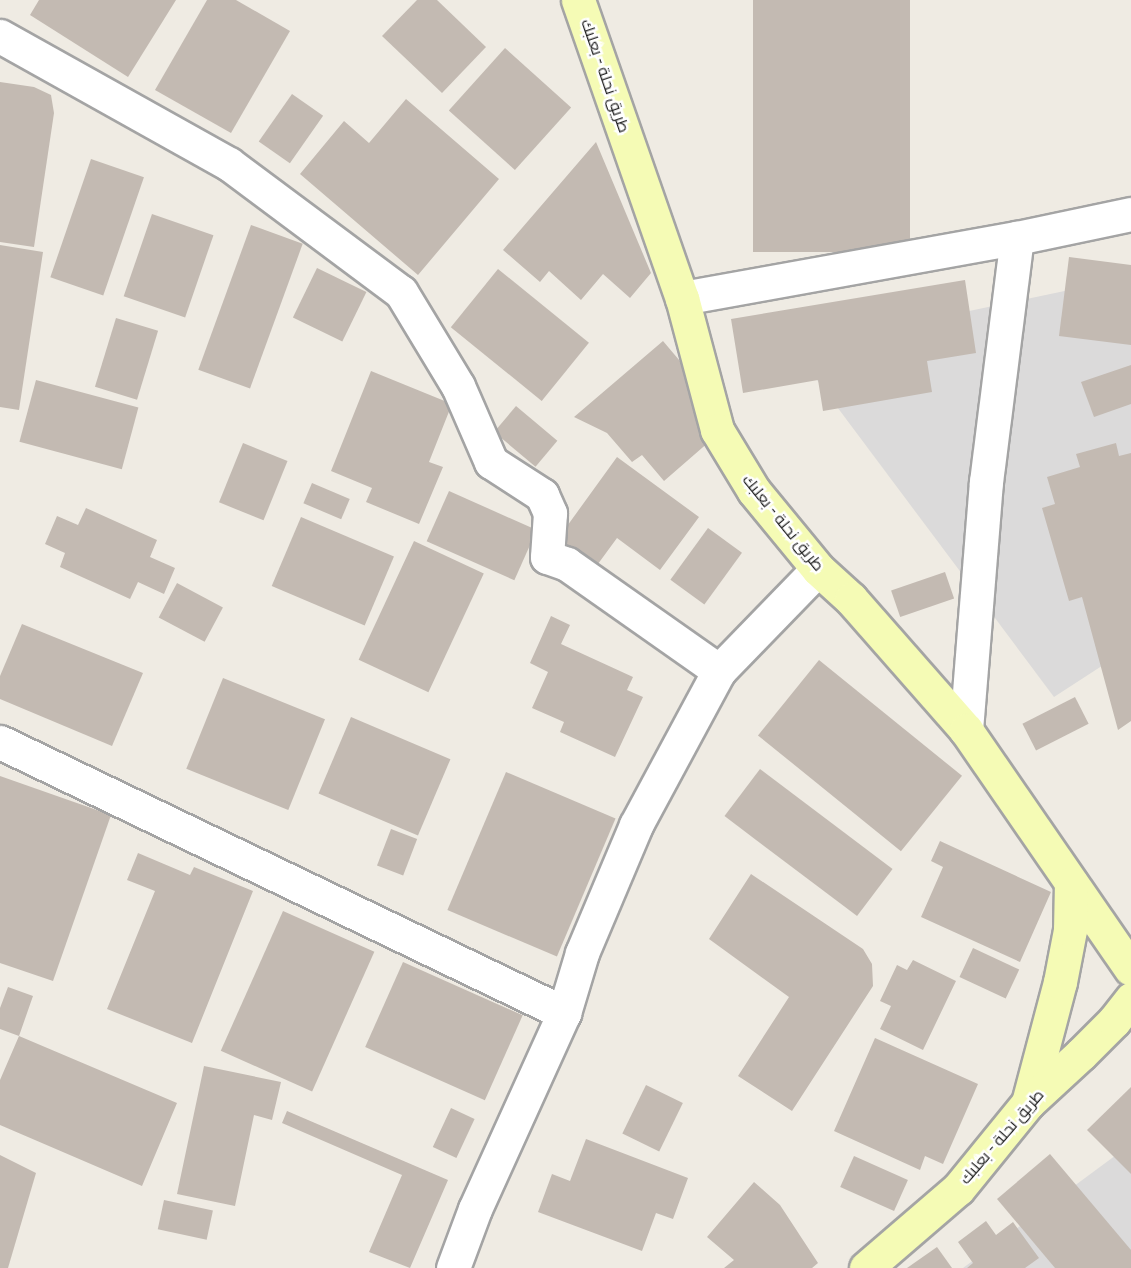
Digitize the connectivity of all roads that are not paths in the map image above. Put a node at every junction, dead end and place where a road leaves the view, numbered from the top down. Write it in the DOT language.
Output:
graph roads {
  1 [pos="578,0"];
  2 [pos="0,36"];
  3 [pos="1131,214"];
  4 [pos="1017,238"];
  5 [pos="682,298"];
  6 [pos="818,568"];
  7 [pos="719,671"];
  8 [pos="966,730"];
  9 [pos="0,742"];
  10 [pos="1071,883"];
  11 [pos="1131,969"];
  12 [pos="1131,999"];
  13 [pos="564,1013"];
  14 [pos="1028,1103"];
  15 [pos="453,1268"];
  16 [pos="866,1268"];
  1 -- 5 [label="street, طريق نحلة - بعلبك"];
  2 -- 7 [label="street"];
  3 -- 4 [label="street"];
  4 -- 5 [label="street"];
  4 -- 8 [label="street"];
  5 -- 6 [label="street, طريق نحلة - بعلبك"];
  6 -- 7 [label="street"];
  6 -- 8 [label="street, طريق نحلة - بعلبك"];
  7 -- 13 [label="street"];
  8 -- 10 [label="street, طريق نحلة - بعلبك"];
  9 -- 13 [label="street"];
  10 -- 11 [label="street, طريق نحلة - بعلبك"];
  10 -- 14 [label="street"];
  12 -- 14 [label="street, طريق نحلة - بعلبك"];
  13 -- 15 [label="street"];
  14 -- 16 [label="street, طريق نحلة - بعلبك"];
}
